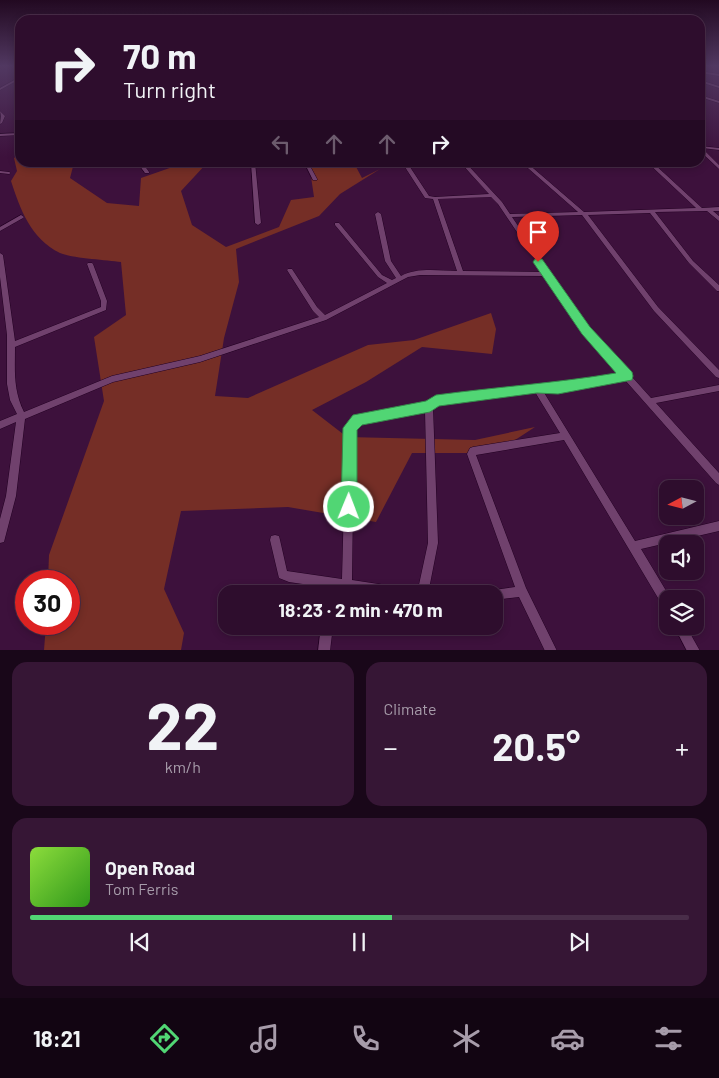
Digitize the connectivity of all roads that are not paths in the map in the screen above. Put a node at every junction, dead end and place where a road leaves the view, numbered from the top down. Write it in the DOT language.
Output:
graph roads {
  1 [pos="705,98"];
  2 [pos="719,102"];
  3 [pos="0,112"];
  4 [pos="0,123"];
  5 [pos="15,134"];
  6 [pos="0,135"];
  7 [pos="705,148"];
  8 [pos="719,149"];
  9 [pos="705,153"];
  10 [pos="143,167"];
  11 [pos="253,167"];
  12 [pos="309,167"];
  13 [pos="408,167"];
  14 [pos="467,167"];
  15 [pos="529,167"];
  16 [pos="654,167"];
  17 [pos="719,168"];
  18 [pos="0,172"];
  19 [pos="9,172"];
  20 [pos="147,172"];
  21 [pos="315,179"];
  22 [pos="493,194"];
  23 [pos="435,198"];
  24 [pos="700,209"];
  25 [pos="708,209"];
  26 [pos="719,209"];
  27 [pos="652,212"];
  28 [pos="378,214"];
  29 [pos="585,215"];
  30 [pos="510,216"];
  31 [pos="22,217"];
  32 [pos="719,219"];
  33 [pos="258,223"];
  34 [pos="337,224"];
  35 [pos="0,229"];
  36 [pos="0,255"];
  37 [pos="90,264"];
  38 [pos="290,270"];
  39 [pos="461,273"];
  40 [pos="546,274"];
  41 [pos="400,279"];
  42 [pos="391,282"];
  43 [pos="719,289"];
  44 [pos="324,318"];
  45 [pos="12,345"];
  46 [pos="719,375"];
  47 [pos="627,376"];
  48 [pos="537,388"];
  49 [pos="719,388"];
  50 [pos="651,401"];
  51 [pos="430,406"];
  52 [pos="21,415"];
  53 [pos="0,425"];
  54 [pos="566,436"];
  55 [pos="719,480"];
  56 [pos="719,526"];
  57 [pos="0,538"];
  58 [pos="275,540"];
  59 [pos="634,546"];
  60 [pos="317,585"];
  61 [pos="348,585"];
  62 [pos="424,585"];
  63 [pos="660,590"];
  64 [pos="522,591"];
  65 [pos="503,594"];
  66 [pos="326,635"];
  67 [pos="685,635"];
  68 [pos="324,650"];
  69 [pos="552,650"];
  70 [pos="694,650"];
  1 -- 2 [label="street"];
  3 -- 4 [label="street"];
  5 -- 6 [label="street"];
  7 -- 8 [label="street"];
  9 -- 17 [label="street"];
  10 -- 20 [label="street"];
  11 -- 33 [label="street"];
  12 -- 21 [label="street"];
  13 -- 23 [label="street"];
  14 -- 22 [label="street"];
  15 -- 29 [label="street"];
  16 -- 24 [label="street"];
  18 -- 19 [label="street"];
  22 -- 23 [label="street"];
  22 -- 30 [label="street"];
  23 -- 39 [label="street"];
  24 -- 25 [label="street"];
  24 -- 27 [label="street"];
  25 -- 26 [label="street"];
  25 -- 32 [label="street"];
  27 -- 29 [label="street"];
  27 -- 43 [label="street"];
  28 -- 41 [label="street"];
  29 -- 30 [label="street"];
  29 -- 46 [label="street"];
  30 -- 40 [label="street"];
  31 -- 35 [label="street"];
  34 -- 42 [label="street"];
  36 -- 45 [label="street"];
  37 -- 45 [label="street"];
  38 -- 44 [label="street"];
  39 -- 40 [label="street"];
  39 -- 41 [label="street"];
  40 -- 47 [label="street"];
  41 -- 42 [label="street"];
  42 -- 44 [label="street"];
  44 -- 52 [label="street"];
  45 -- 52 [label="street"];
  47 -- 48 [label="street"];
  47 -- 50 [label="street"];
  48 -- 51 [label="street"];
  48 -- 54 [label="street"];
  49 -- 50 [label="street"];
  50 -- 55 [label="street"];
  51 -- 61 [label="street"];
  51 -- 62 [label="street"];
  52 -- 53 [label="street"];
  52 -- 57 [label="street"];
  54 -- 59 [label="street"];
  54 -- 64 [label="street"];
  56 -- 59 [label="street"];
  58 -- 60 [label="street"];
  59 -- 63 [label="street"];
  64 -- 65 [label="street"];
  64 -- 69 [label="street"];
  66 -- 68 [label="street"];
  67 -- 70 [label="street"];
}
